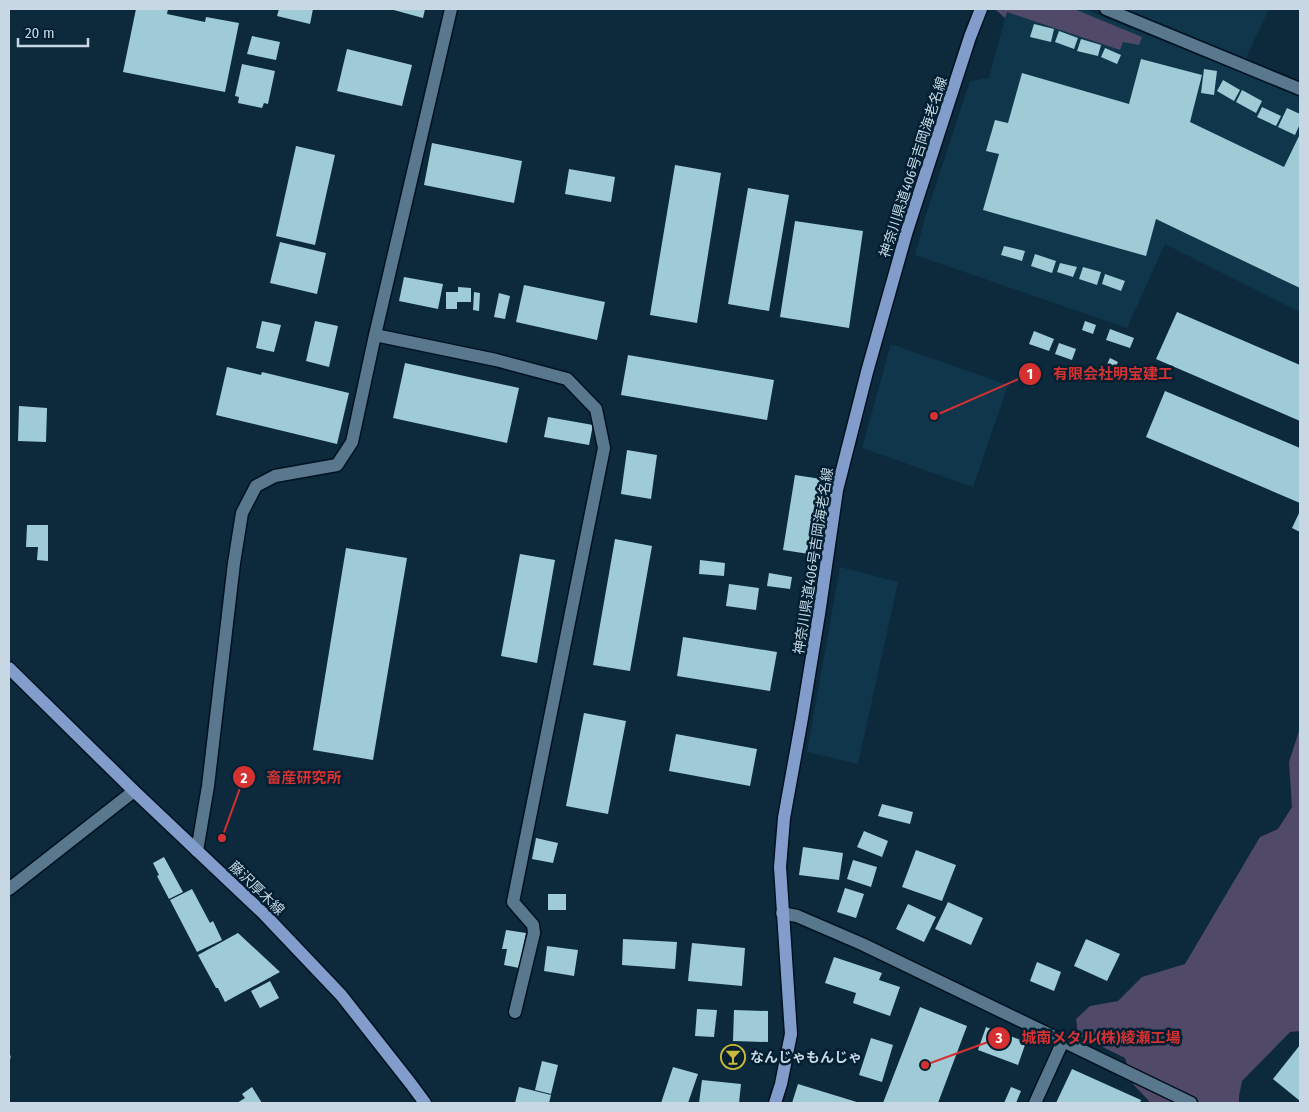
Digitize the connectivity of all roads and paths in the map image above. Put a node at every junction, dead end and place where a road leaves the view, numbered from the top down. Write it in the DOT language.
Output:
graph roads {
  1 [pos="451,9"];
  2 [pos="981,9"];
  3 [pos="1106,9"];
  4 [pos="1300,89"];
  5 [pos="375,335"];
  6 [pos="9,668"];
  7 [pos="134,790"];
  8 [pos="197,851"];
  9 [pos="9,889"];
  10 [pos="782,913"];
  11 [pos="515,1012"];
  12 [pos="1063,1041"];
  13 [pos="425,1103"];
  14 [pos="775,1103"];
  15 [pos="1035,1103"];
  16 [pos="1191,1103"];
  1 -- 5 [label="street"];
  2 -- 10 [label="main road, 神奈川県道406号吉岡海老名線"];
  3 -- 4 [label="street"];
  5 -- 8 [label="street"];
  5 -- 11 [label="street"];
  6 -- 7 [label="main road, 藤沢厚木線"];
  7 -- 8 [label="main road, 藤沢厚木線"];
  7 -- 9 [label="street"];
  8 -- 13 [label="main road, 藤沢厚木線"];
  10 -- 12 [label="street"];
  10 -- 14 [label="main road, 神奈川県道406号吉岡海老名線"];
  12 -- 15 [label="street"];
  12 -- 16 [label="street"];
}
